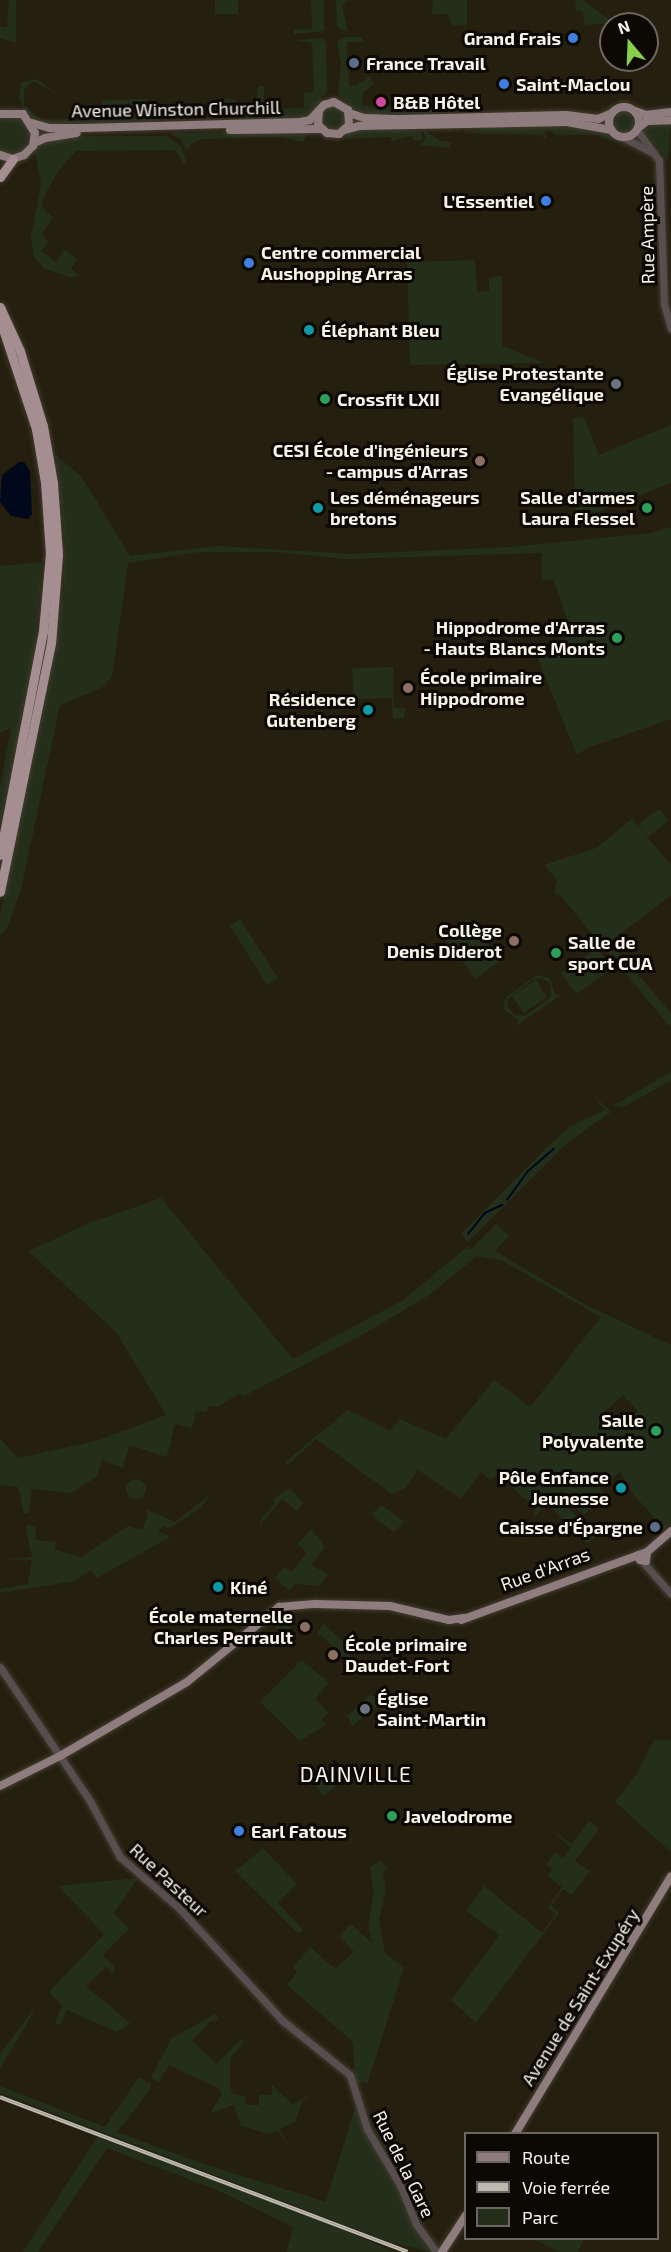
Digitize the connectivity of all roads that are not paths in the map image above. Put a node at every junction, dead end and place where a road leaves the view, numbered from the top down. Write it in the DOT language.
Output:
graph roads {
  1 [pos="635,111"];
  2 [pos="318,112"];
  3 [pos="671,112"];
  4 [pos="349,113"];
  5 [pos="612,113"];
  6 [pos="0,114"];
  7 [pos="671,120"];
  8 [pos="32,123"];
  9 [pos="321,129"];
  10 [pos="638,129"];
  11 [pos="345,130"];
  12 [pos="611,130"];
  13 [pos="622,137"];
  14 [pos="34,144"];
  15 [pos="656,154"];
  16 [pos="0,156"];
  17 [pos="13,159"];
  18 [pos="0,177"];
  19 [pos="0,302"];
  20 [pos="0,307"];
  21 [pos="666,315"];
  22 [pos="0,320"];
  23 [pos="671,322"];
  24 [pos="0,327"];
  25 [pos="671,329"];
  26 [pos="14,334"];
  27 [pos="17,364"];
  28 [pos="0,855"];
  29 [pos="0,892"];
  30 [pos="671,1531"];
  31 [pos="644,1557"];
  32 [pos="671,1594"];
  33 [pos="0,1667"];
  34 [pos="60,1756"];
  35 [pos="0,1786"];
  36 [pos="670,1878"];
  37 [pos="252,1985"];
  38 [pos="516,2132"];
  39 [pos="464,2217"];
  40 [pos="436,2252"];
  41 [pos="442,2252"];
  1 -- 3 [label="main road"];
  1 -- 5 [label="main road"];
  1 -- 10 [label="main road"];
  2 -- 4 [label="main road"];
  2 -- 8 [label="main road, Avenue Winston Churchill"];
  2 -- 9 [label="main road"];
  4 -- 5 [label="main road"];
  4 -- 11 [label="main road"];
  5 -- 12 [label="main road"];
  6 -- 8 [label="main road, Avenue Winston Churchill"];
  7 -- 10 [label="main road"];
  8 -- 14 [label="main road"];
  9 -- 11 [label="main road"];
  9 -- 14 [label="main road, Avenue Winston Churchill"];
  10 -- 13 [label="main road"];
  10 -- 15 [label="street, Rue Ampère"];
  11 -- 12 [label="main road"];
  12 -- 13 [label="main road"];
  13 -- 15 [label="street"];
  14 -- 17 [label="main road, Avenue Winston Churchill"];
  15 -- 21 [label="street, Rue Ampère"];
  16 -- 17 [label="main road"];
  17 -- 18 [label="highway"];
  19 -- 26 [label="highway"];
  20 -- 26 [label="highway"];
  21 -- 23 [label="street"];
  21 -- 25 [label="street, Rue Ampère"];
  22 -- 27 [label="highway"];
  24 -- 27 [label="highway"];
  26 -- 29 [label="highway"];
  27 -- 28 [label="highway"];
  30 -- 31 [label="main road"];
  31 -- 32 [label="street"];
  31 -- 34 [label="main road, Rue d'Arras"];
  33 -- 34 [label="street, Rue Pasteur"];
  34 -- 35 [label="main road"];
  34 -- 37 [label="street, Rue Pasteur"];
  36 -- 38 [label="main road, Avenue de Saint-Exupéry"];
  37 -- 40 [label="street, Rue de la Gare"];
  39 -- 41 [label="main road"];
}
